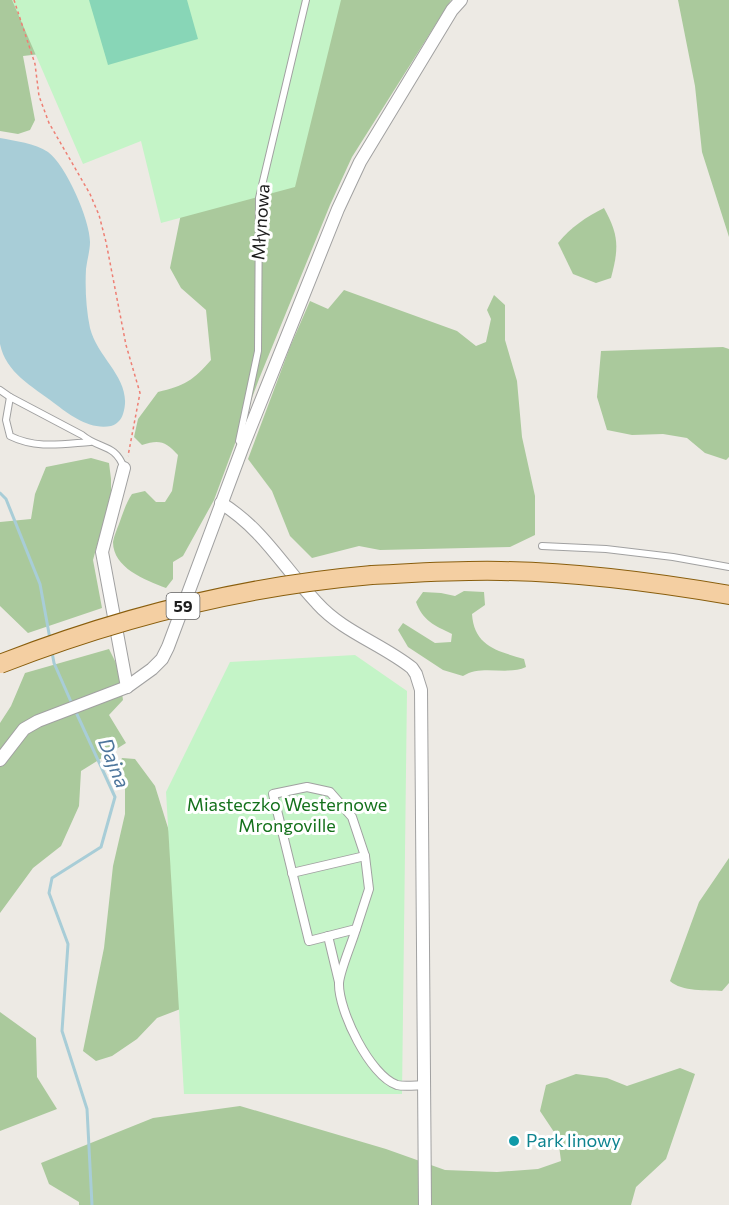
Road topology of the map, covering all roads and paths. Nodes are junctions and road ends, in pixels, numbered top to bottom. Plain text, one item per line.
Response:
1 (14, 0) edge
2 (306, 0) edge
3 (461, 0) edge
4 (0, 390) edge
5 (10, 397) junction
6 (90, 442) junction
7 (243, 446) junction
8 (124, 468) junction
9 (221, 503) junction
10 (542, 546) dead end
11 (729, 567) edge
12 (729, 595) edge
13 (0, 664) edge
14 (128, 687) junction
15 (0, 760) edge
16 (365, 856) junction
17 (292, 873) junction
18 (356, 929) junction
19 (328, 936) junction
20 (339, 982) junction
21 (425, 1085) junction
22 (425, 1205) edge

1 - 8 path
2 - 7 lane, Młynowa
3 - 7 street
4 - 5 lane
5 - 6 lane
5 - 6 lane
6 - 8 lane
7 - 9 street
8 - 14 street
9 - 14 street
9 - 21 street
10 - 11 lane
12 - 13 main road, 59, bridge
14 - 15 street
16 - 17 street
16 - 17 street
16 - 18 street
17 - 19 street
18 - 19 street
18 - 20 street
19 - 20 street
20 - 21 street
21 - 22 street

